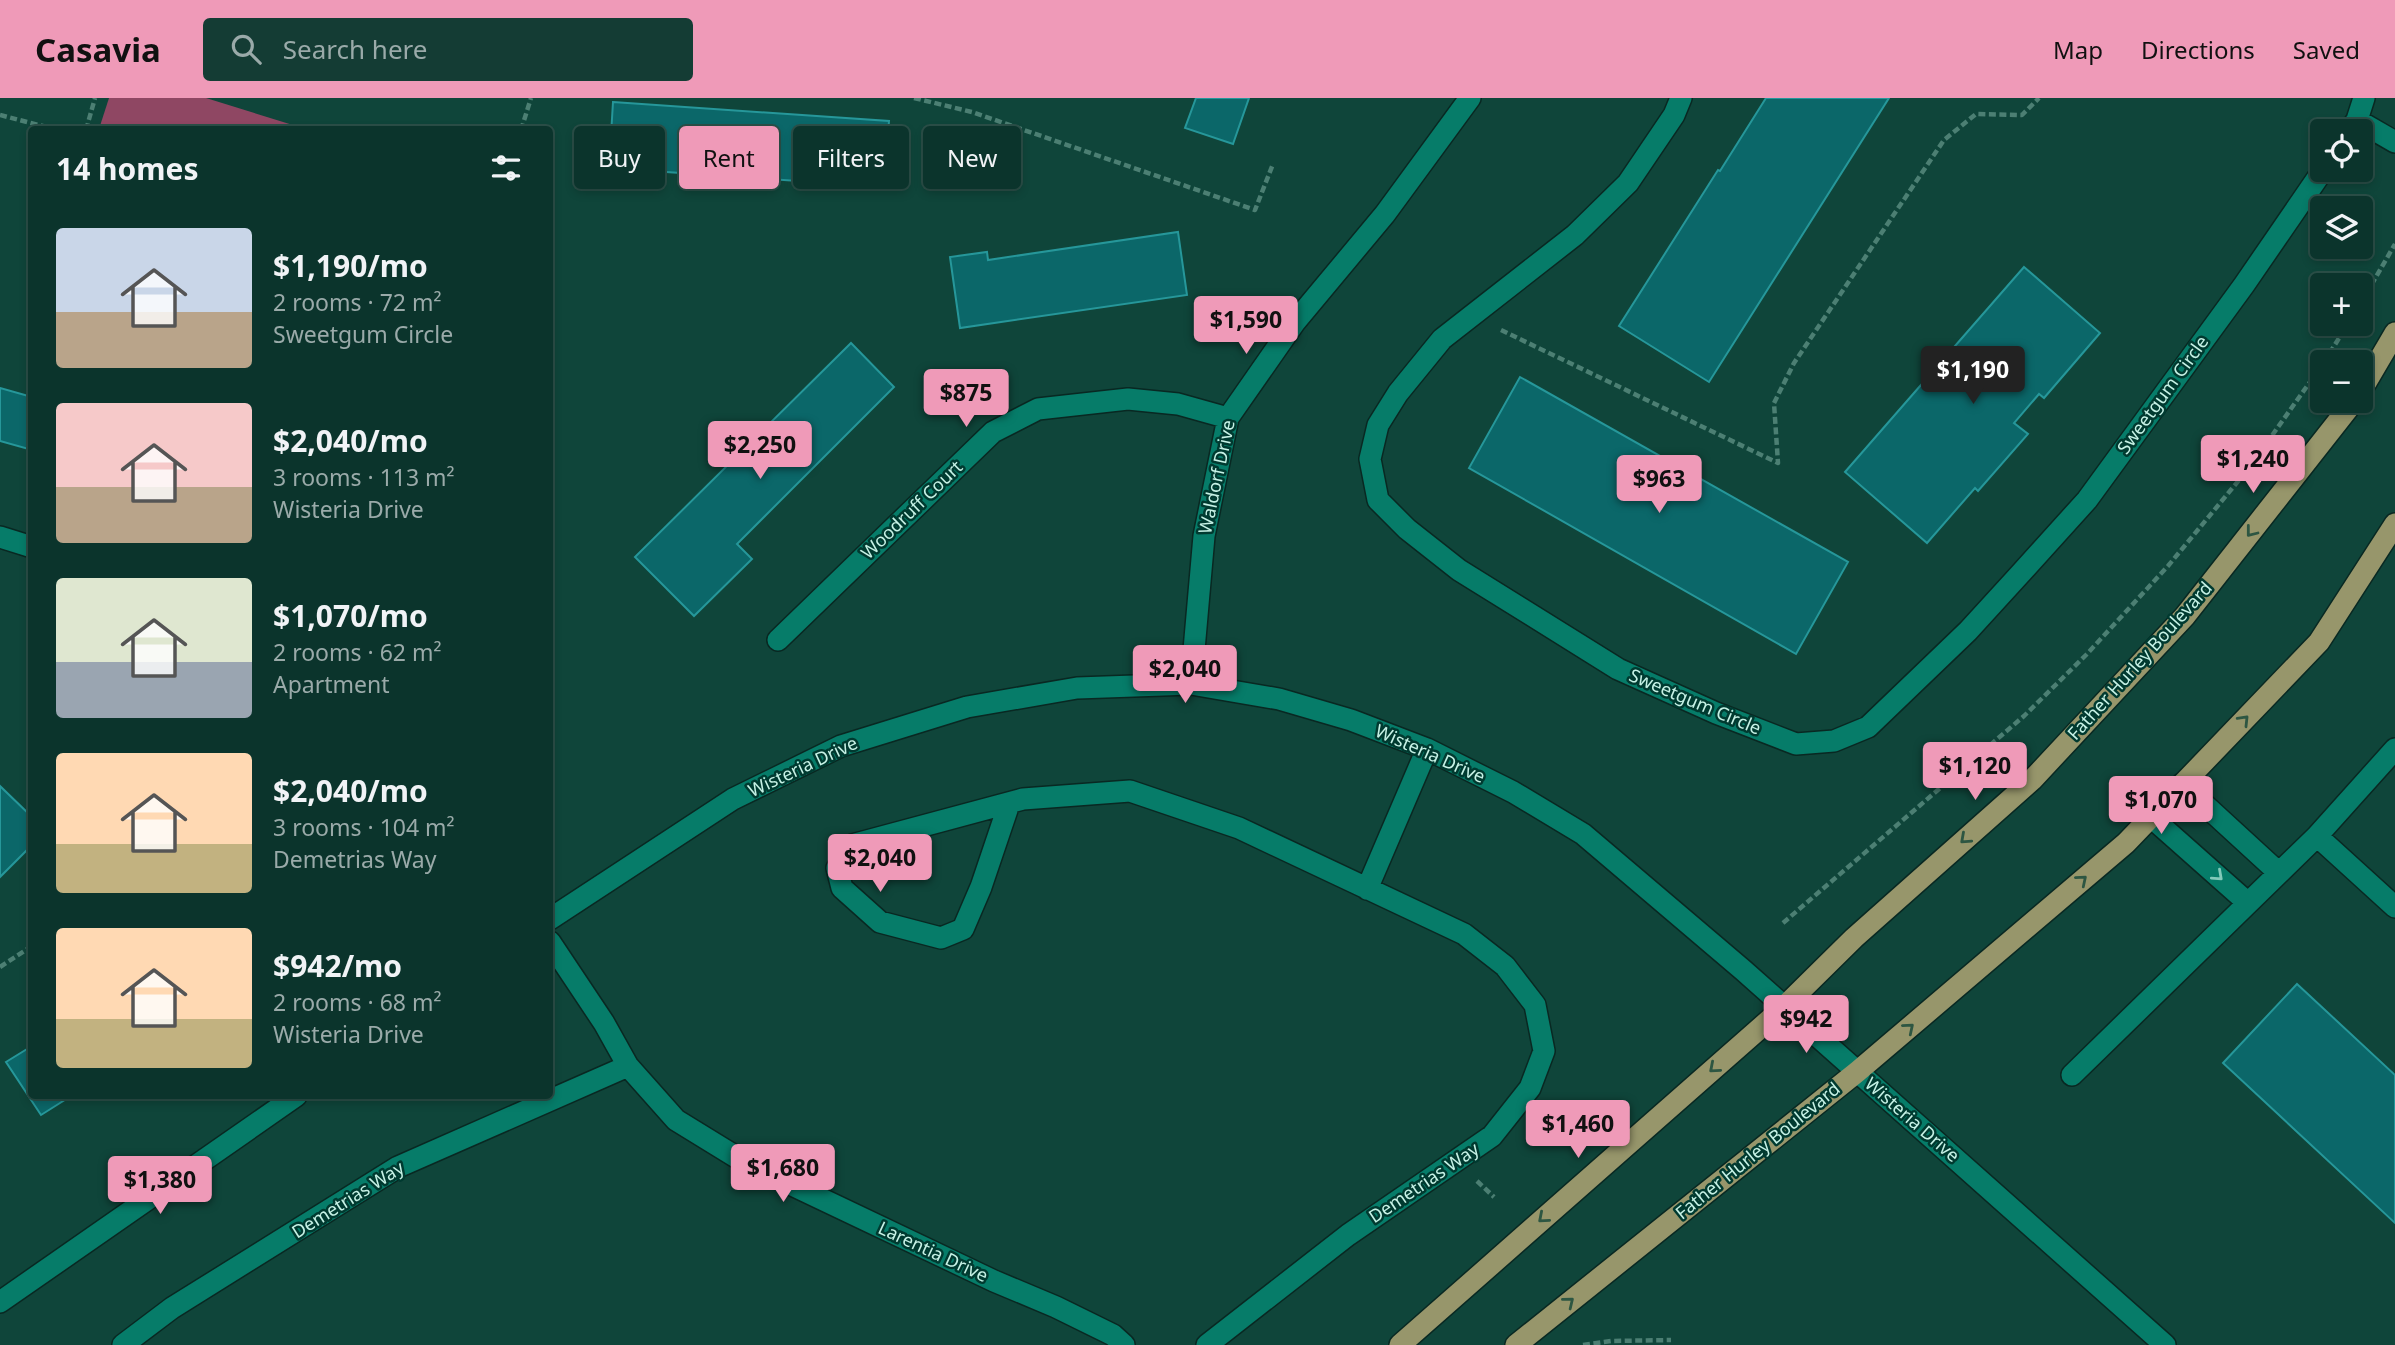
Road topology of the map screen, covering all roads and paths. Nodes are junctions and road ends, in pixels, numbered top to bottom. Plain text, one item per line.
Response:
1 (95, 98) edge
2 (531, 98) edge
3 (914, 98) edge
4 (1469, 98) edge
5 (1681, 98) edge
6 (2039, 98) edge
7 (2364, 98) edge
8 (0, 115) edge
9 (2355, 119) edge
10 (43, 126) edge
11 (87, 126) edge
12 (523, 126) edge
13 (2373, 133) edge
14 (2395, 142) edge
15 (1273, 164) dead end
16 (2315, 182) edge
17 (2395, 244) edge
18 (2373, 282) edge
19 (1471, 316) junction
20 (2395, 333) edge
21 (2373, 371) edge
22 (2310, 381) edge
23 (2345, 413) edge
24 (1228, 418) junction
25 (2395, 524) edge
26 (0, 537) edge
27 (28, 546) edge
28 (778, 640) dead end
29 (1191, 684) junction
30 (1427, 749) junction
31 (2395, 749) edge
32 (2182, 784) junction
33 (1009, 804) junction
34 (2151, 817) junction
35 (2317, 836) junction
36 (2279, 873) junction
37 (1367, 889) junction
38 (2248, 903) junction
39 (2395, 907) edge
40 (553, 917) edge
41 (1783, 923) dead end
42 (553, 947) edge
43 (28, 949) edge
44 (0, 967) edge
45 (1784, 1007) junction
46 (628, 1066) junction
47 (1857, 1072) junction
48 (2072, 1075) dead end
49 (292, 1099) edge
50 (553, 1099) edge
51 (553, 1099) edge
52 (0, 1302) edge
53 (1671, 1340) dead end
54 (123, 1345) edge
55 (1124, 1345) edge
56 (1207, 1345) edge
57 (1400, 1345) edge
58 (1516, 1345) edge
59 (1583, 1345) edge
60 (2165, 1345) edge

1 - 11 path
2 - 12 path
3 - 15 path
4 - 24 street, Waldorf Drive
5 - 19 street, Sweetgum Circle
6 - 19 path
7 - 9 street
8 - 10 path
13 - 14 street
16 - 19 street, Sweetgum Circle
17 - 18 path
20 - 21 main road
22 - 41 path
23 -> 45 main road, Father Hurley Boulevard
24 - 28 street, Woodruff Court
24 - 29 street, Waldorf Drive
32 -> 25 main road, Father Hurley Boulevard
26 - 27 street
29 - 30 street, Wisteria Drive
29 - 40 street, Wisteria Drive
30 - 37 street
30 - 45 street, Wisteria Drive
31 - 35 street
32 - 34 main road, Father Hurley Boulevard
32 - 36 street
33 - 33 street, Demetrias Way
33 - 37 street, Demetrias Way
34 -> 38 street
47 -> 34 main road, Father Hurley Boulevard
35 - 36 street
35 - 39 street
36 - 38 street
37 - 56 street, Demetrias Way
38 - 48 street
42 - 46 street, Larentia Drive
43 - 44 path
45 - 47 street, Wisteria Drive
45 -> 57 main road, Father Hurley Boulevard
46 - 50 street, Demetrias Way
46 - 55 street, Larentia Drive
58 -> 47 main road, Father Hurley Boulevard
47 - 60 street, Wisteria Drive
49 - 52 street
51 - 54 street, Demetrias Way
53 - 59 path

